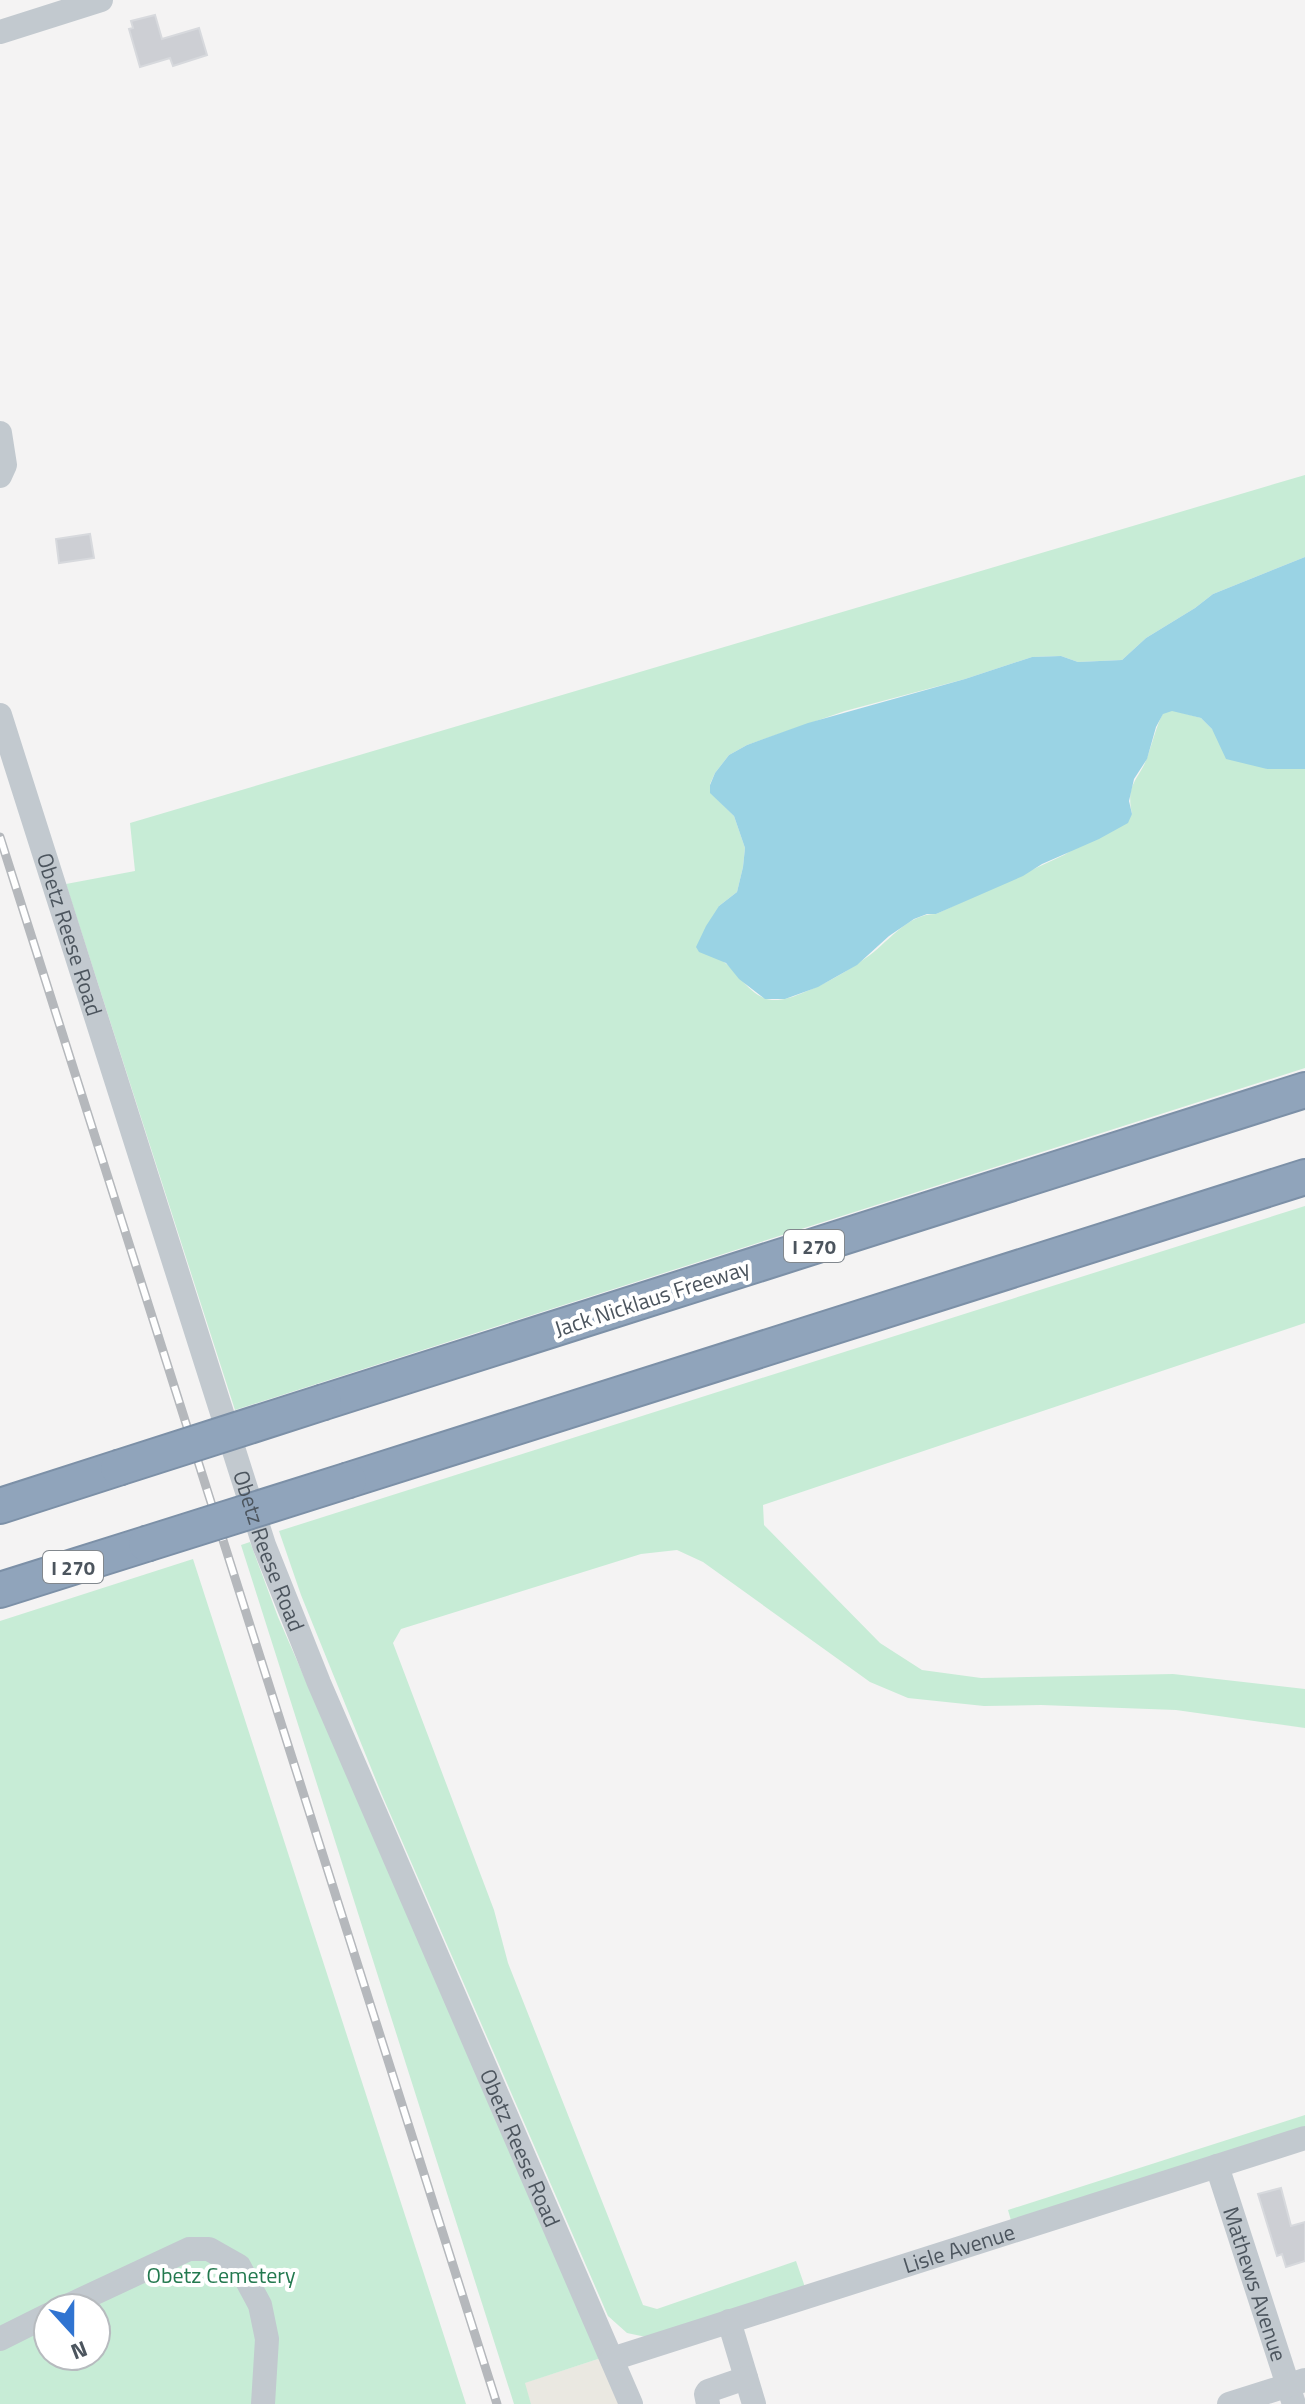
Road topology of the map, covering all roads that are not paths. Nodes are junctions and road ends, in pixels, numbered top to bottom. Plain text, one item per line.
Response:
1 (101, 0) edge
2 (0, 32) edge
3 (0, 433) edge
4 (0, 476) edge
5 (0, 715) edge
6 (1305, 1090) edge
7 (1305, 1177) edge
8 (0, 1506) edge
9 (0, 1590) edge
10 (1305, 2138) edge
11 (1217, 2166) junction
12 (97, 2292) edge
13 (729, 2321) junction
14 (32, 2323) edge
15 (0, 2339) edge
16 (612, 2359) junction
17 (746, 2378) junction
18 (1296, 2390) edge
19 (263, 2404) edge
20 (631, 2404) edge
21 (708, 2404) edge
22 (754, 2404) edge
23 (1229, 2404) edge

1 - 2 street
3 - 4 street
5 - 16 street, Obetz Reese Road
6 - 8 highway, Jack Nicklaus Freeway / I 270, bridge
7 - 9 highway, I 270, bridge
10 - 11 street, Lisle Avenue
11 - 13 street, Lisle Avenue
11 - 18 street, Mathews Avenue
12 - 19 street
13 - 16 street, Lisle Avenue
13 - 17 street
14 - 15 street
16 - 20 street, Obetz Reese Road
17 - 21 street
17 - 22 street
18 - 23 street

